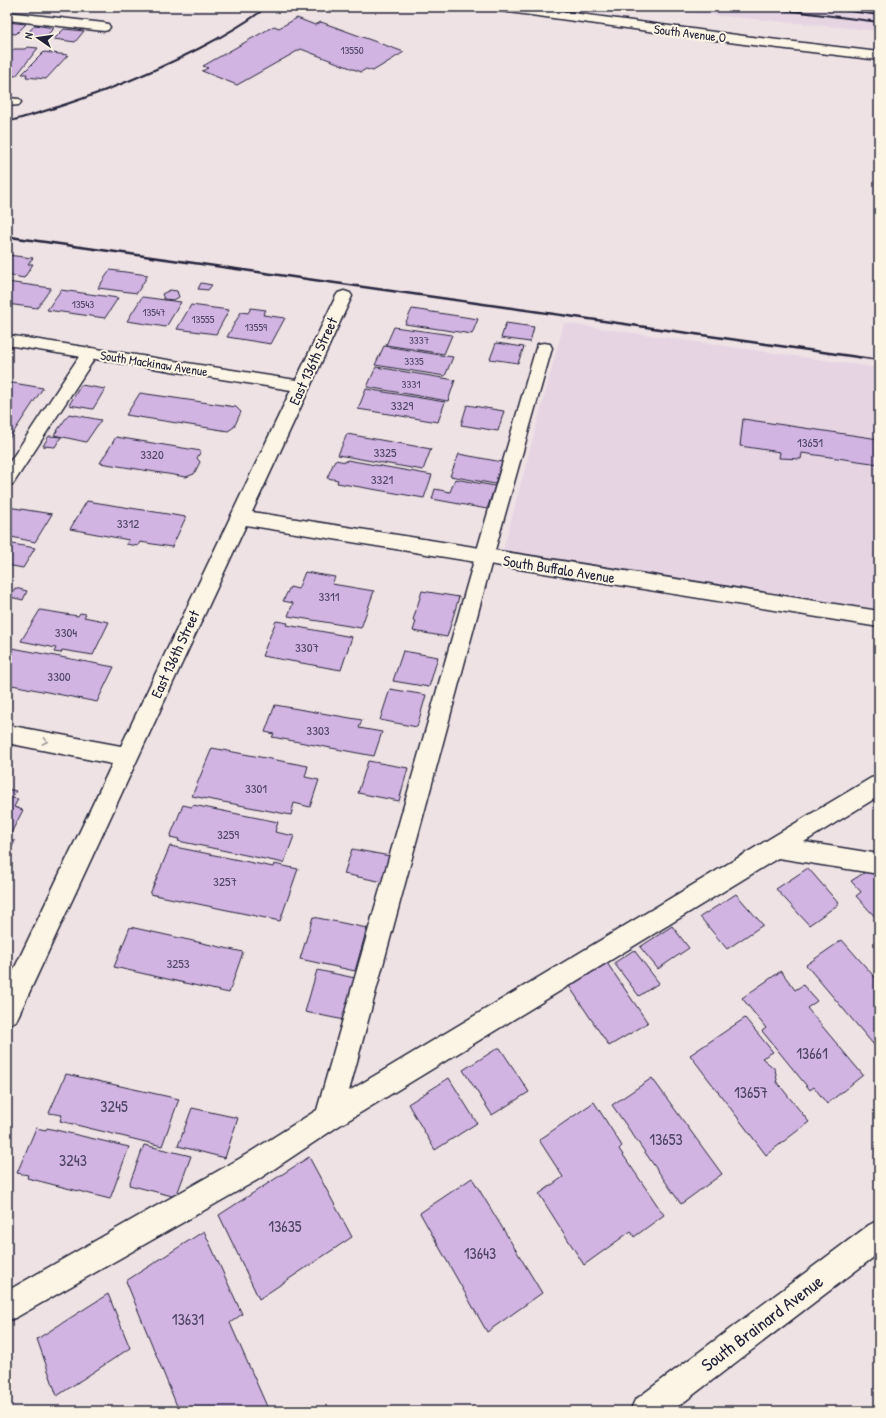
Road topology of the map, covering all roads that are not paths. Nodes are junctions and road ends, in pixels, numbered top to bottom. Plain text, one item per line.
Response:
1 (501, 7) edge
2 (7, 16) edge
3 (104, 27) dead end
4 (879, 56) edge
5 (344, 296) dead end
6 (7, 340) edge
7 (544, 348) dead end
8 (90, 353) junction
9 (301, 386) junction
10 (7, 480) edge
11 (239, 517) junction
12 (484, 557) junction
13 (879, 619) edge
14 (7, 734) edge
15 (127, 757) junction
16 (879, 785) edge
17 (774, 847) junction
18 (879, 864) edge
19 (7, 1012) edge
20 (328, 1118) junction
21 (879, 1235) edge
22 (7, 1307) edge
23 (646, 1411) edge

1 - 4 street, South Avenue O
2 - 3 lane
5 - 9 street, East 136th Street
6 - 8 street, South Mackinaw Avenue
7 - 12 lane
8 - 9 street, South Mackinaw Avenue
8 - 10 lane
9 - 11 street, East 136th Street
11 - 12 street, South Buffalo Avenue
11 - 15 street, East 136th Street
12 - 13 street, South Buffalo Avenue
12 - 20 lane
14 -> 15 street
15 - 19 street, East 136th Street
16 - 17 lane
17 - 18 lane
17 - 20 lane
20 - 22 lane
21 - 23 street, South Brainard Avenue

